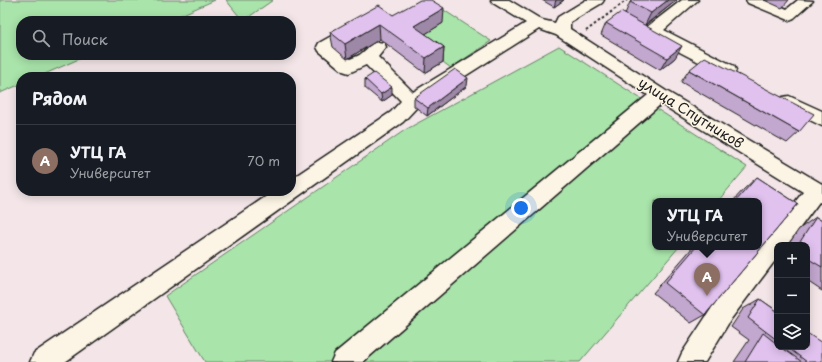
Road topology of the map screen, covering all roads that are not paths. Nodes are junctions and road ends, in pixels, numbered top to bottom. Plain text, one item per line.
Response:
1 (498, 0) edge
2 (691, 0) edge
3 (754, 0) edge
4 (593, 1) edge
5 (810, 2) edge
6 (367, 23) edge
7 (537, 23) junction
8 (562, 31) junction
9 (745, 79) edge
10 (773, 94) edge
11 (660, 95) junction
12 (412, 101) junction
13 (822, 120) edge
14 (296, 187) edge
15 (818, 191) edge
16 (283, 196) edge
17 (43, 362) edge
18 (344, 362) edge
19 (691, 362) edge

1 - 7 street, улица Спутников
2 - 9 street
3 - 5 street
4 - 8 street
6 - 12 street
7 - 8 street, улица Спутников
7 - 12 street
8 - 11 street, улица Спутников
10 - 13 street
11 - 15 street, улица Спутников
11 - 18 street
12 - 14 street
15 - 19 street
16 - 17 street

